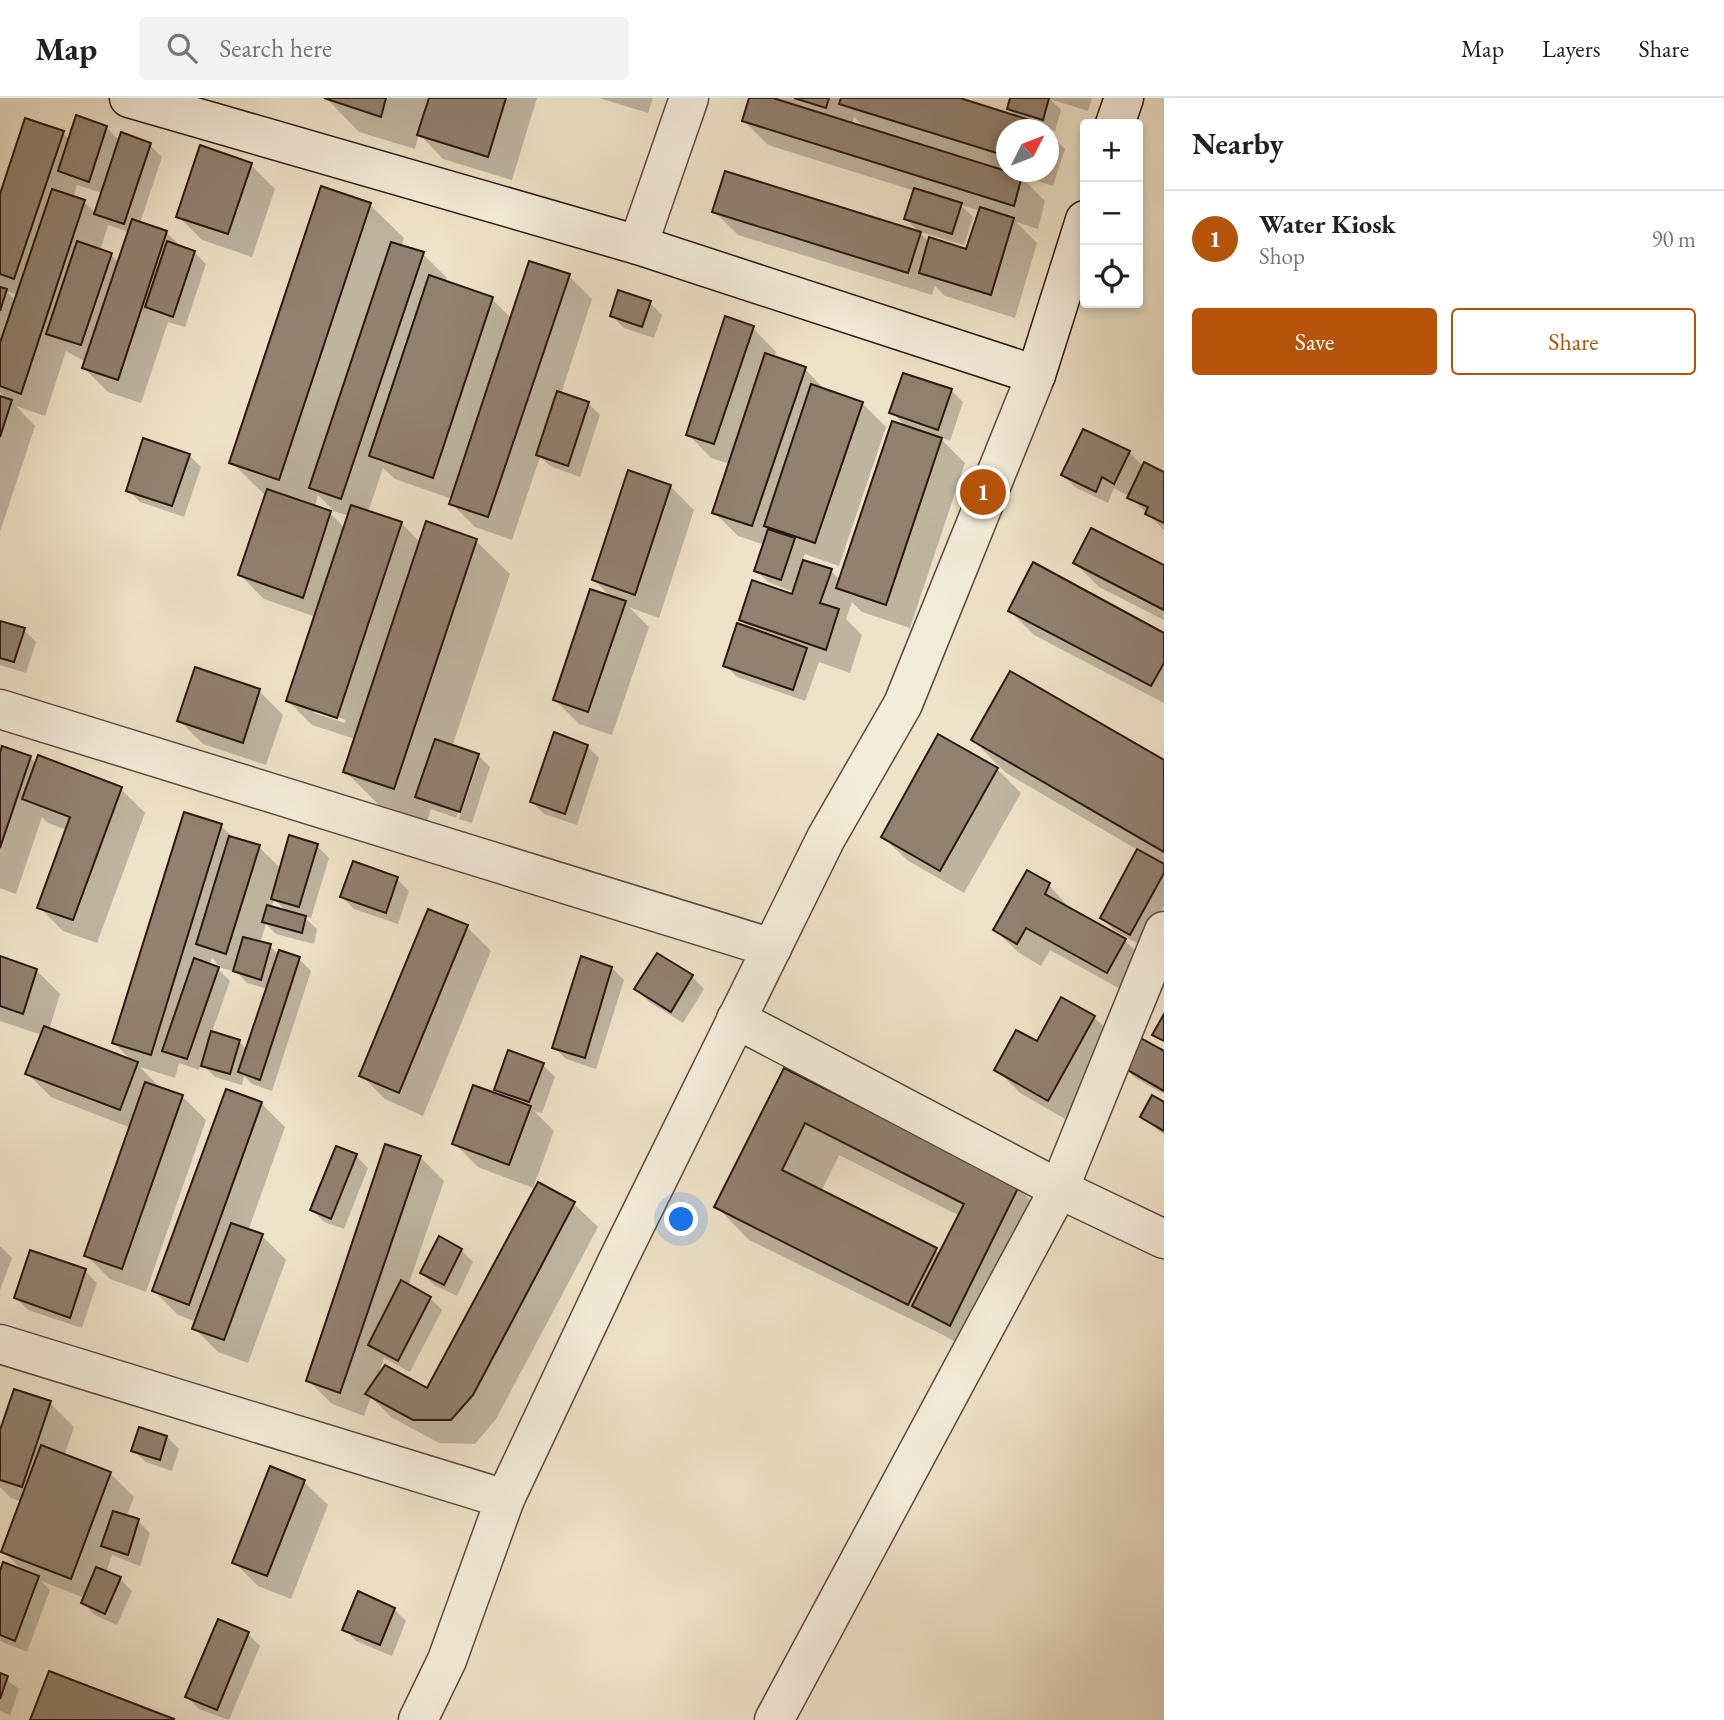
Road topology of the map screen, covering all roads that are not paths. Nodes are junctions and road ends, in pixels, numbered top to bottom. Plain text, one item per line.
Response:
1 (129, 98) edge
2 (690, 98) edge
3 (1124, 98) edge
4 (1117, 119) edge
5 (1080, 236) edge
6 (638, 245) junction
7 (1036, 375) junction
8 (0, 709) edge
9 (1164, 931) edge
10 (772, 948) junction
11 (736, 1019) junction
12 (1059, 1189) junction
13 (1164, 1240) edge
14 (0, 1344) edge
15 (505, 1499) junction
16 (418, 1720) edge
17 (774, 1720) edge

1 - 6 street
2 - 6 street
3 - 4 street
5 - 7 street
6 - 7 street
7 - 10 street
8 - 10 street
9 - 12 street
10 - 11 street
11 - 12 street
11 - 15 street
12 - 13 street
12 - 17 street
14 - 15 street
15 - 16 street

